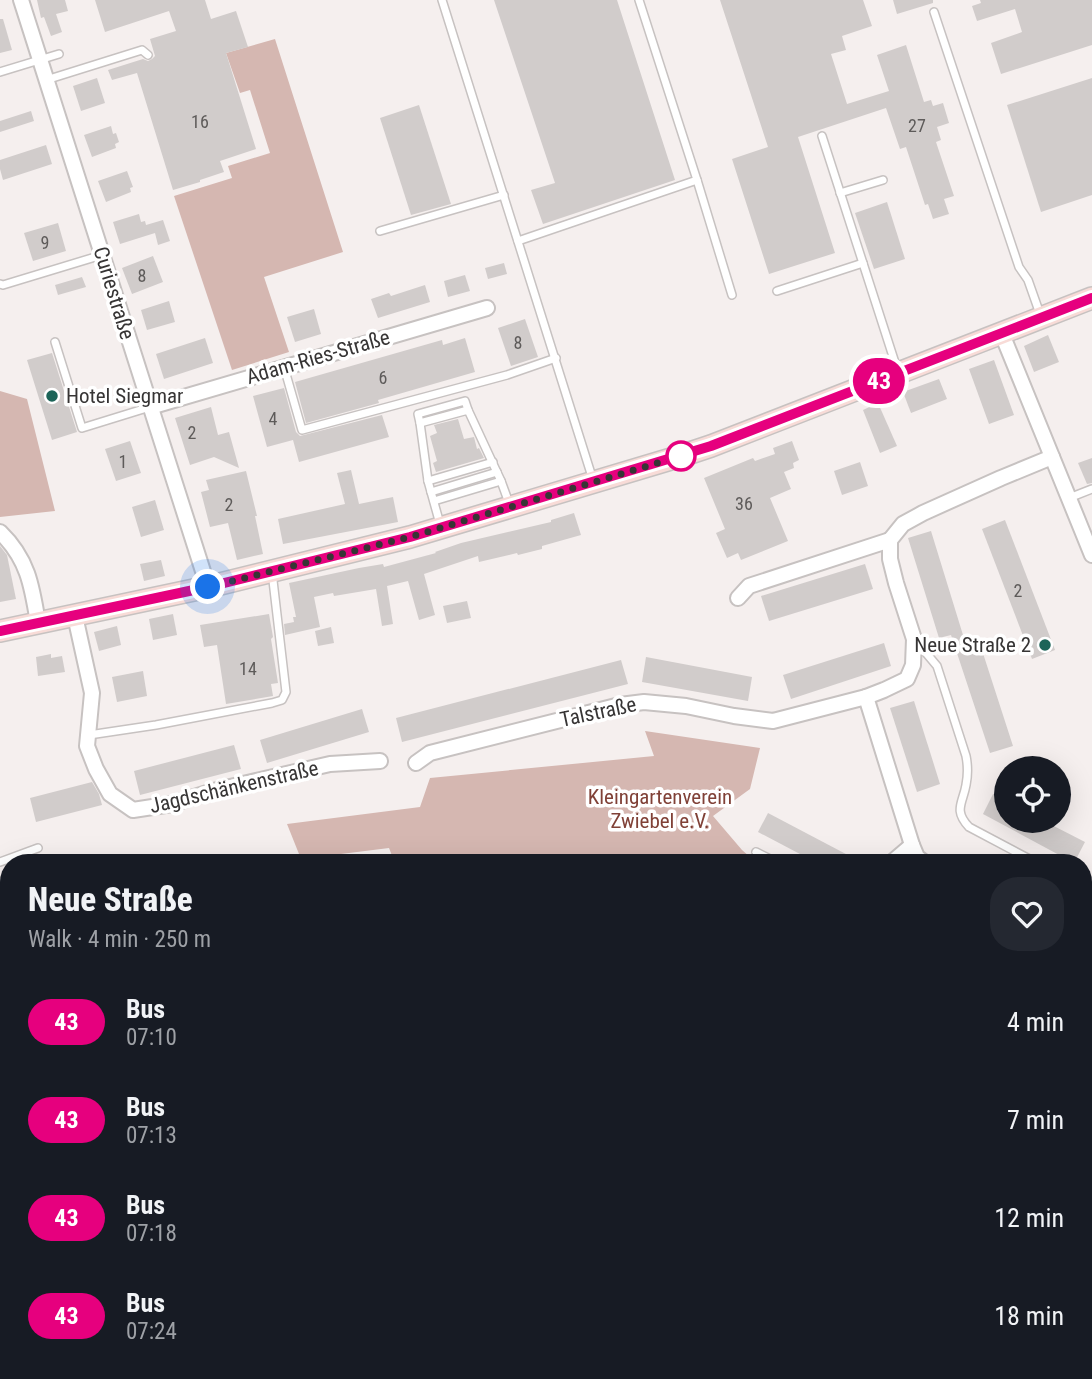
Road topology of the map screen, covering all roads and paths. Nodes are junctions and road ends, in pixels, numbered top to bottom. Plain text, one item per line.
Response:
1 (21, 0) edge
2 (442, 0) edge
3 (639, 0) edge
4 (934, 12) dead end
5 (60, 54) dead end
6 (148, 55) dead end
7 (40, 60) junction
8 (0, 72) edge
9 (46, 80) junction
10 (822, 136) dead end
11 (697, 180) junction
12 (883, 180) dead end
13 (840, 193) junction
14 (503, 195) junction
15 (380, 231) dead end
16 (518, 241) junction
17 (102, 255) junction
18 (863, 263) junction
19 (0, 284) edge
20 (777, 292) dead end
21 (732, 295) dead end
22 (1092, 298) edge
23 (487, 309) dead end
24 (1042, 318) junction
25 (1002, 334) junction
26 (55, 342) dead end
27 (556, 358) junction
28 (284, 367) junction
29 (898, 374) junction
30 (150, 407) junction
31 (1052, 457) junction
32 (492, 462) junction
33 (497, 472) junction
34 (428, 481) junction
35 (501, 481) junction
36 (594, 482) junction
37 (1092, 489) edge
38 (432, 492) junction
39 (1069, 498) junction
40 (434, 501) junction
41 (510, 507) junction
42 (441, 528) junction
43 (0, 532) edge
44 (890, 540) junction
45 (1092, 555) edge
46 (272, 571) junction
47 (208, 587) junction
48 (738, 598) dead end
49 (75, 616) junction
50 (38, 623) junction
51 (0, 631) edge
52 (914, 639) junction
53 (866, 697) junction
54 (89, 735) junction
55 (380, 761) dead end
56 (416, 763) dead end
57 (912, 845) junction
58 (38, 848) dead end
59 (756, 852) dead end
60 (22, 854) edge
61 (760, 854) edge
62 (902, 854) edge
63 (916, 854) edge
64 (1020, 854) edge

1 - 7 street, Curiestraße
2 - 14 lane
3 - 11 lane
4 - 24 lane
5 - 7 lane
6 - 9 lane
7 - 8 lane
7 - 9 street, Curiestraße
9 - 17 street, Curiestraße
10 - 13 lane
11 - 16 lane
11 - 21 lane
12 - 13 lane
13 - 18 lane
14 - 15 lane
14 - 16 lane
16 - 27 lane
17 - 19 lane
17 - 30 street, Curiestraße
18 - 20 lane
18 - 29 lane
22 - 24 main road
23 - 28 street, Adam-Ries-Straße
24 - 25 main road
25 - 29 main road
25 - 31 street
26 - 30 lane
27 - 28 lane
27 - 36 lane
28 - 30 street, Adam-Ries-Straße
29 - 36 main road
30 - 47 street, Curiestraße
31 - 39 street
31 - 44 street
32 - 33 lane
32 - 34 lane
32 - 34 lane
33 - 35 lane
33 - 38 lane
34 - 38 lane
35 - 40 lane
35 - 41 lane
36 - 41 main road
37 - 39 lane
38 - 40 lane
39 - 45 street
40 - 42 lane
41 - 42 main road
42 - 46 main road
43 - 50 street
44 - 48 street
44 - 52 street, Talstraße
46 - 47 main road
46 - 54 lane
47 - 49 main road
49 - 50 main road
49 - 54 street, Jagdschänkenstraße
50 - 51 main road
52 - 53 street, Talstraße
52 - 64 lane, Talstraße
53 - 56 street, Talstraße
53 - 57 street
54 - 55 street, Jagdschänkenstraße
57 - 62 street
57 - 63 street
58 - 60 lane
59 - 61 lane

